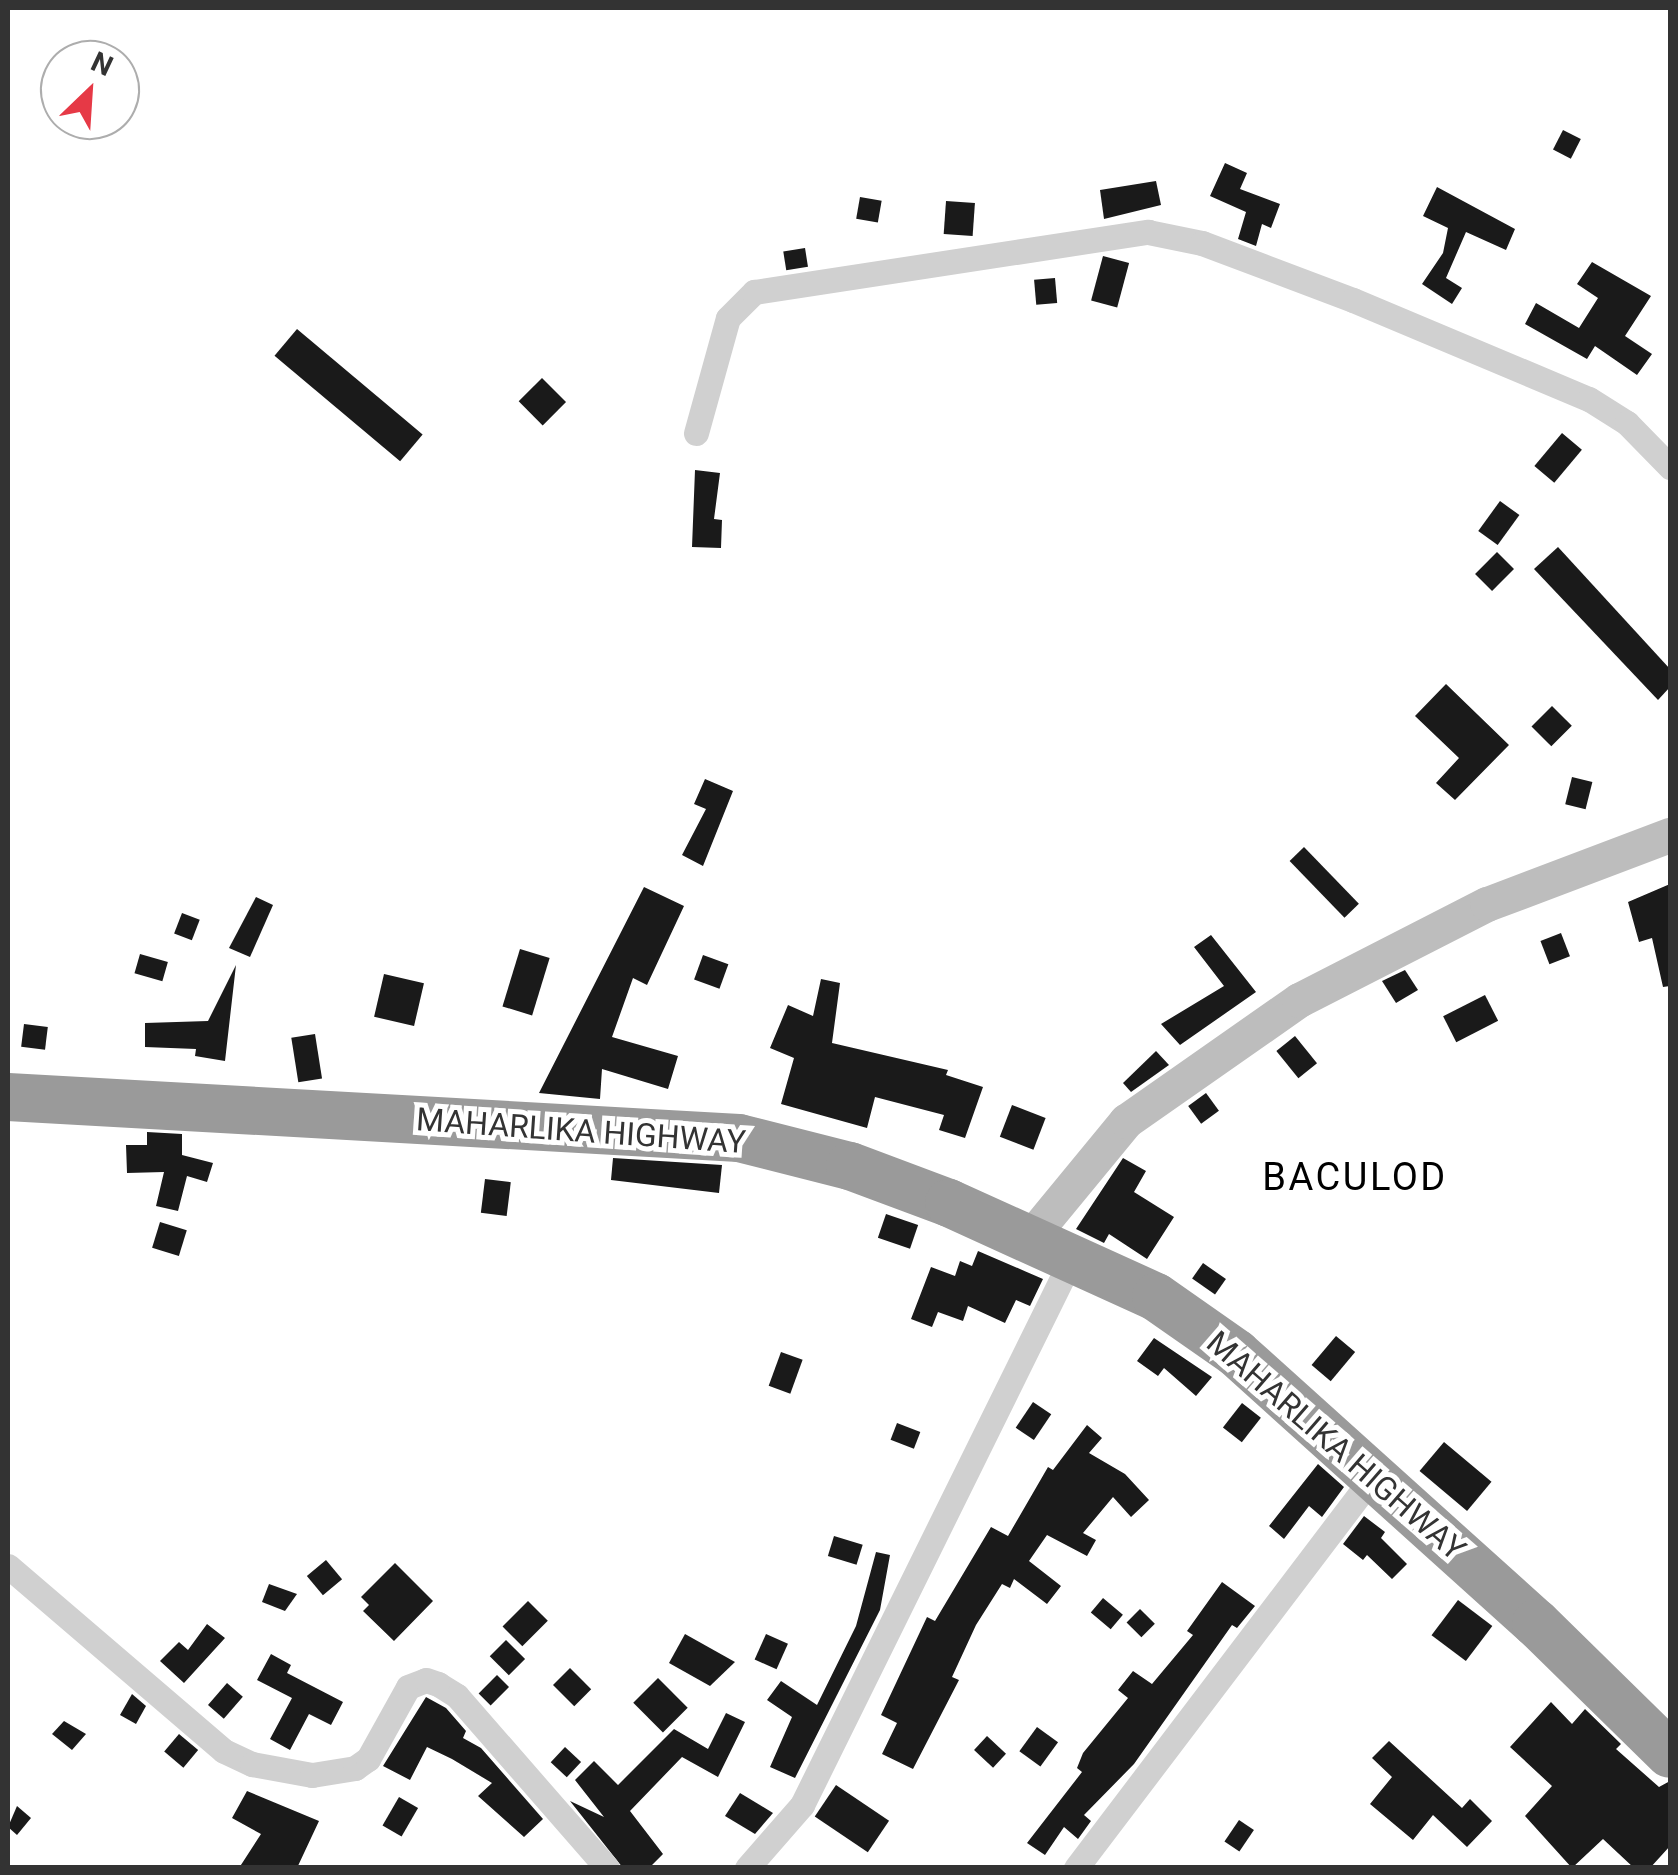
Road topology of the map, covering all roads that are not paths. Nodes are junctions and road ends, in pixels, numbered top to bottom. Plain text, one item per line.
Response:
1 (696, 433) dead end
2 (1670, 466) edge
3 (1670, 835) edge
4 (8, 1096) edge
5 (1050, 1248) junction
6 (1374, 1475) junction
7 (8, 1566) edge
8 (1670, 1754) edge
9 (607, 1868) edge
10 (747, 1868) edge
11 (1076, 1868) edge

1 - 2 street
3 - 5 street
4 - 5 highway, MAHARLIKA HIGHWAY
5 - 6 highway, MAHARLIKA HIGHWAY
5 - 10 street
6 - 8 highway, MAHARLIKA HIGHWAY
6 - 11 street
7 - 9 street

